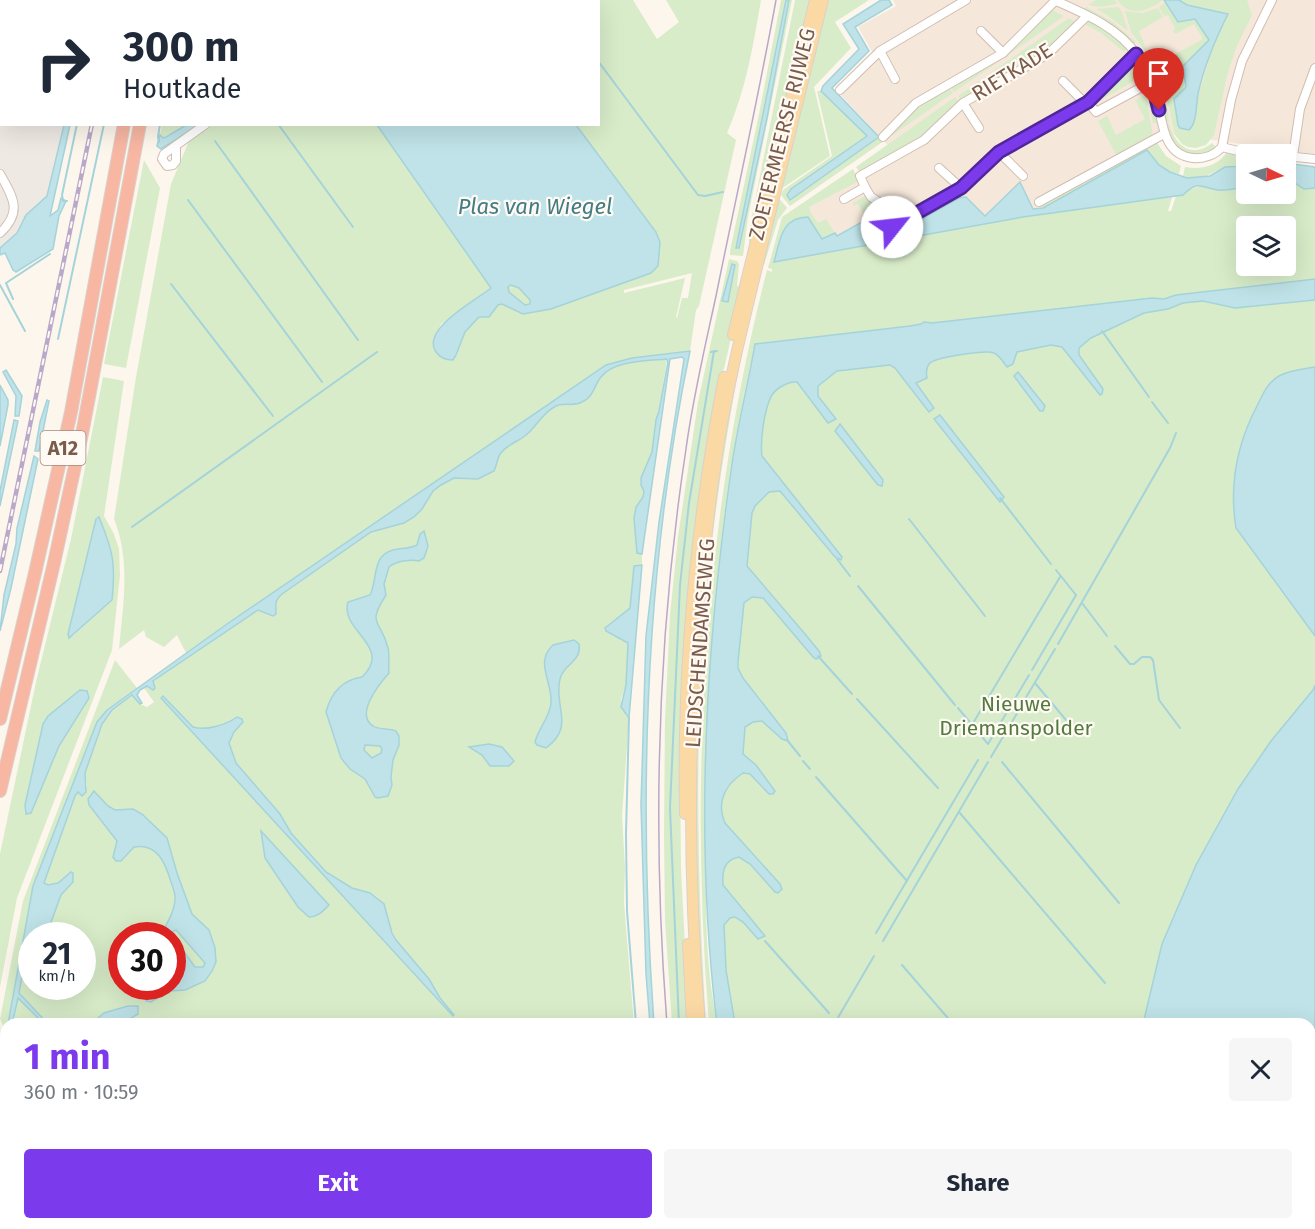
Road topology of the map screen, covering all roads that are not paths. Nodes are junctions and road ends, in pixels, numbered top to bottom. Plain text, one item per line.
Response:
1 (815, 0) edge
2 (823, 0) edge
3 (1272, 0) edge
4 (1060, 1) edge
5 (959, 2) edge
6 (1087, 16) junction
7 (981, 31) dead end
8 (880, 51) junction
9 (1003, 53) junction
10 (1136, 54) junction
11 (1315, 68) edge
12 (895, 79) dead end
13 (1064, 81) dead end
14 (1142, 87) dead end
15 (840, 90) dead end
16 (1088, 102) junction
17 (963, 103) junction
18 (124, 126) edge
19 (140, 126) edge
20 (203, 126) edge
21 (979, 128) dead end
22 (1164, 134) junction
23 (883, 137) dead end
24 (1292, 144) edge
25 (176, 146) dead end
26 (1222, 147) junction
27 (1236, 150) edge
28 (999, 152) junction
29 (1296, 157) edge
30 (1315, 159) edge
31 (939, 168) dead end
32 (0, 174) edge
33 (1023, 176) dead end
34 (865, 187) junction
35 (961, 188) junction
36 (844, 199) dead end
37 (879, 202) dead end
38 (1039, 202) dead end
39 (887, 217) dead end
40 (0, 233) edge
41 (753, 267) junction
42 (0, 719) edge
43 (0, 791) edge
44 (692, 1018) edge
45 (700, 1018) edge

1 - 41 main road, ZOETERMEERSE RIJWEG
2 - 41 main road, ZOETERMEERSE RIJWEG
3 - 26 street
4 - 6 street
4 - 9 street
5 - 8 street
6 - 10 street
6 - 17 street, RIETKADE
7 - 9 street
8 - 12 street
8 - 15 street
9 - 23 street
10 - 16 street
10 - 22 street
11 - 24 street
13 - 16 street
14 - 16 street
16 - 28 street
17 - 21 street, RIETKADE
17 - 34 street, RIETKADE
18 - 42 highway, A12
19 - 43 highway, A12
20 - 25 street
22 - 26 street
22 - 38 street
26 - 27 street
28 - 33 street
28 - 35 street
29 - 30 street
31 - 35 street
32 - 40 street
34 - 36 street
34 - 37 street
35 - 39 street
41 - 44 main road, LEIDSCHENDAMSEWEG
41 - 45 main road, LEIDSCHENDAMSEWEG

